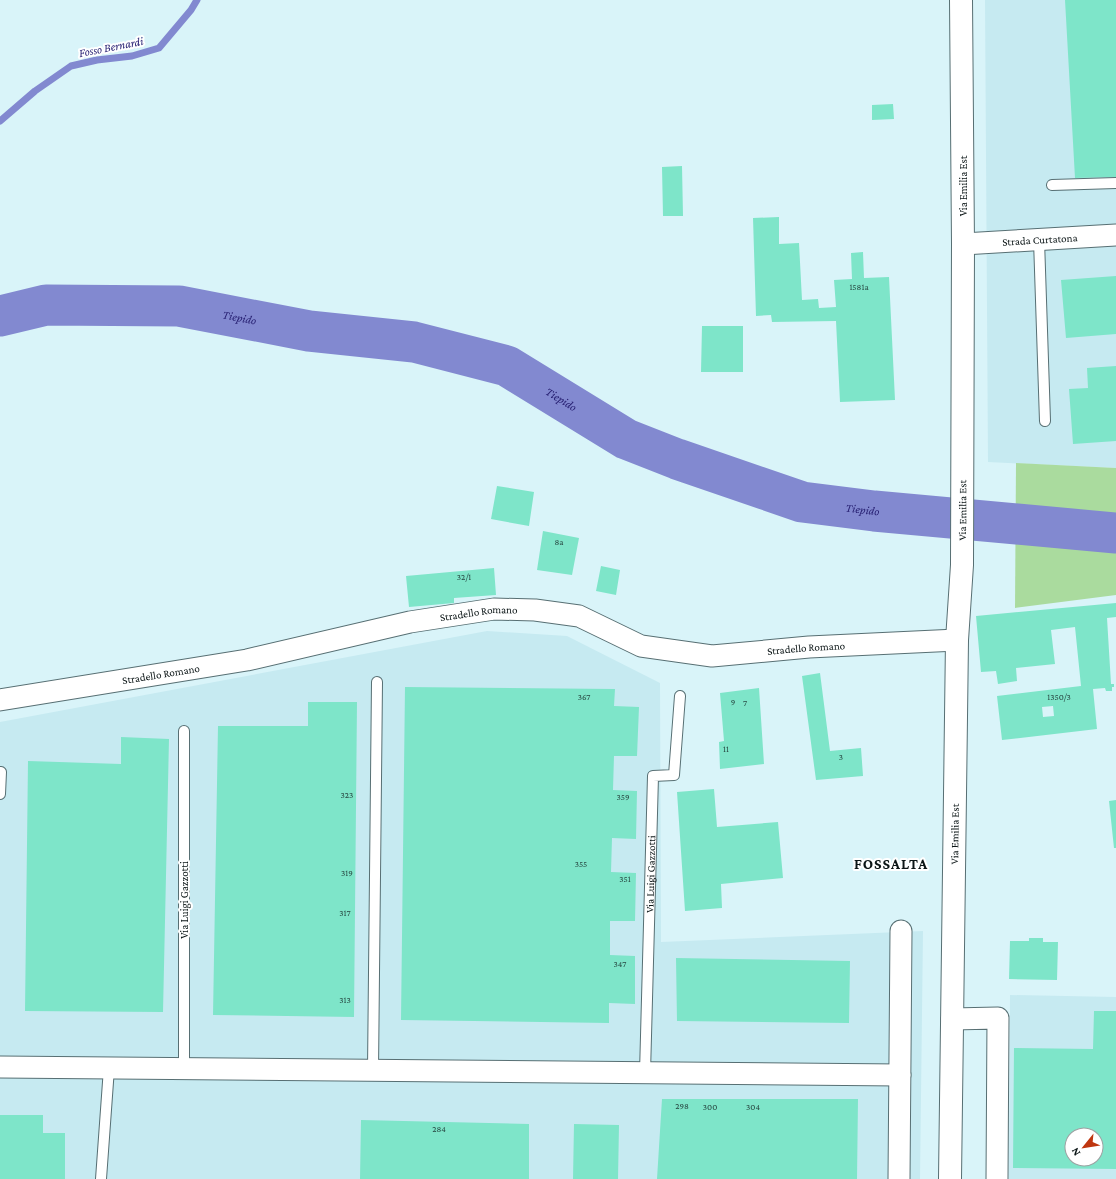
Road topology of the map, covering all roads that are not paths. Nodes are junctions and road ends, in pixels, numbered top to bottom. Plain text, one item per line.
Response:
1 (961, 0) edge
2 (1116, 183) edge
3 (1052, 185) dead end
4 (1116, 235) edge
5 (1039, 240) junction
6 (963, 244) junction
7 (1045, 421) dead end
8 (957, 640) junction
9 (377, 682) dead end
10 (680, 696) dead end
11 (0, 700) edge
12 (184, 732) dead end
13 (0, 772) edge
14 (0, 794) edge
15 (901, 931) dead end
16 (952, 1019) junction
17 (0, 1067) edge
18 (109, 1068) junction
19 (184, 1069) junction
20 (373, 1070) junction
21 (645, 1073) junction
22 (900, 1075) junction
23 (101, 1179) edge
24 (899, 1179) edge
25 (950, 1179) edge
26 (997, 1179) edge

1 - 6 main road, Via Emilia Est
2 - 3 lane
4 - 5 street, Strada Curtatona
5 - 6 street, Strada Curtatona
5 - 7 lane
6 - 8 main road, Via Emilia Est
8 - 11 street, Stradello Romano
8 - 16 main road, Via Emilia Est
9 - 20 lane
10 - 21 lane, Via Luigi Gazzotti
12 - 19 lane, Via Luigi Gazzotti
13 - 14 lane
15 - 22 street
16 - 25 main road, Via Emilia Est
16 - 26 street
17 - 18 street
18 - 19 street
18 - 23 lane
19 - 20 street
20 - 21 street
21 - 22 street
22 - 24 street

